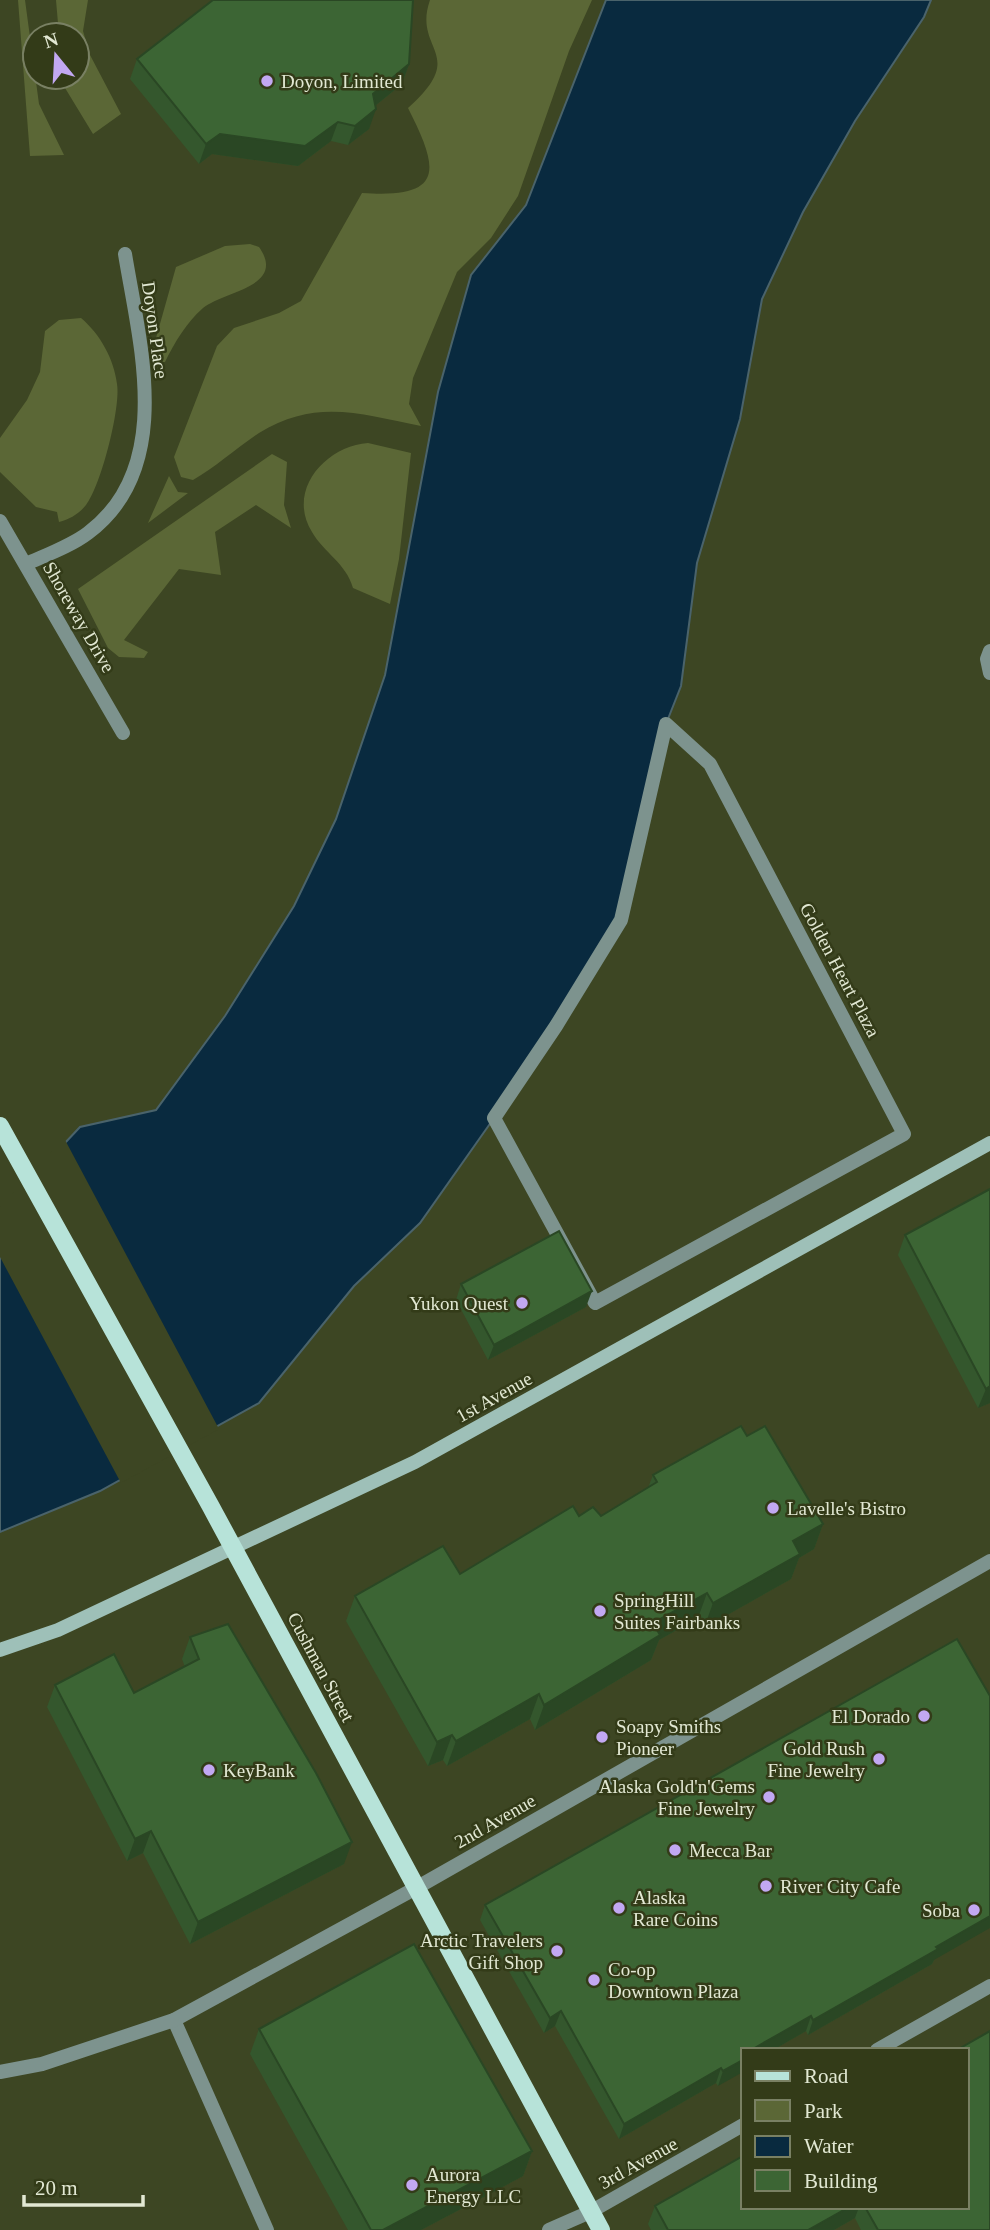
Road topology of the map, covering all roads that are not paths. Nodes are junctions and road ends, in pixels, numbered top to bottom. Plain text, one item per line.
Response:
1 (125, 254) dead end
2 (0, 521) edge
3 (26, 564) junction
4 (990, 651) edge
5 (990, 673) edge
6 (123, 733) dead end
7 (494, 1118) joint
8 (0, 1126) edge
9 (990, 1143) edge
10 (233, 1550) junction
11 (990, 1561) edge
12 (0, 1650) edge
13 (416, 1888) junction
14 (990, 1986) edge
15 (174, 2020) junction
16 (881, 2048) edge
17 (0, 2072) edge
18 (741, 2126) edge
19 (590, 2212) junction
20 (267, 2230) edge
21 (549, 2230) edge
22 (601, 2230) edge

1 - 3 street, Doyon Place
2 - 3 street, Shoreway Drive
3 - 6 street, Shoreway Drive
4 - 5 street
7 - 7 street, Golden Heart Plaza
8 - 10 main road, Cushman Street
9 - 10 main road, 1st Avenue
10 - 12 main road, 1st Avenue
10 - 13 main road, Cushman Street
11 - 13 street, 2nd Avenue
13 - 15 street, 2nd Avenue
13 - 19 main road, Cushman Street
14 - 16 street
15 - 17 street, 2nd Avenue
15 - 20 street
18 - 19 street, 3rd Avenue
19 - 21 street, 3rd Avenue
19 - 22 main road, Cushman Street

